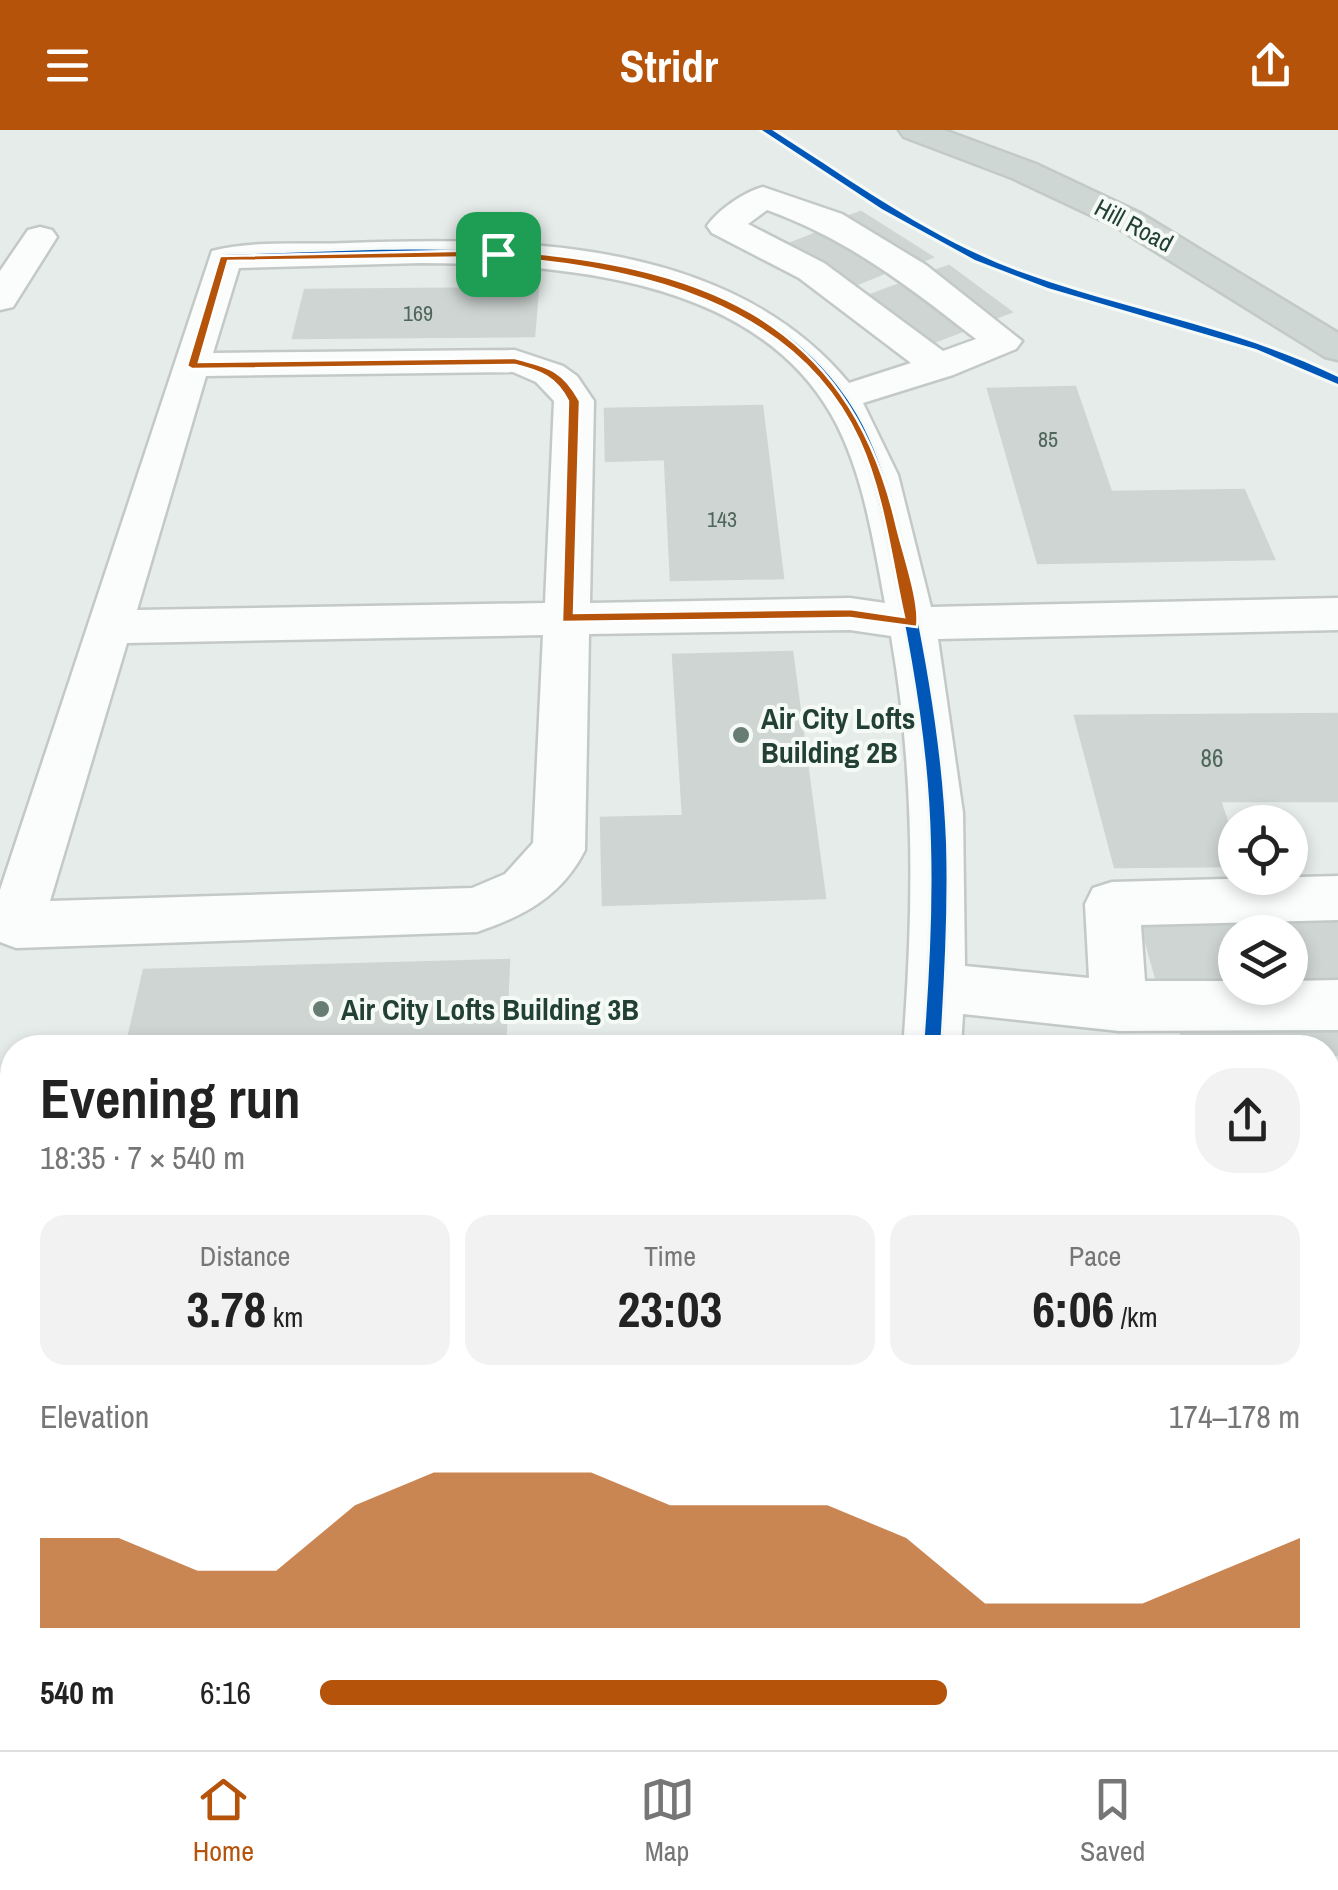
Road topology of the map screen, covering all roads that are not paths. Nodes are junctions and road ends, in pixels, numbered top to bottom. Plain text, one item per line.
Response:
1 (915, 130) edge
2 (1000, 130) edge
3 (1154, 198) dead end
4 (40, 237) dead end
5 (0, 299) edge
6 (1338, 349) edge
7 (192, 366) junction
8 (939, 367) junction
9 (840, 397) junction
10 (1338, 614) edge
11 (567, 618) junction
12 (912, 623) junction
13 (110, 627) junction
14 (1338, 898) edge
15 (936, 987) junction
16 (1338, 1005) edge
17 (1119, 1006) junction
18 (933, 1035) edge

1 - 6 main road, Hill Road
2 - 3 main road, Hill Road
4 - 5 street
7 - 9 street
7 - 11 street
7 - 13 street
8 - 8 street
8 - 9 street
9 - 12 street
10 - 12 street
11 - 12 street
11 - 13 street
11 - 13 street
12 - 15 street
14 - 17 street
15 - 17 street
15 - 18 street
16 - 17 street

